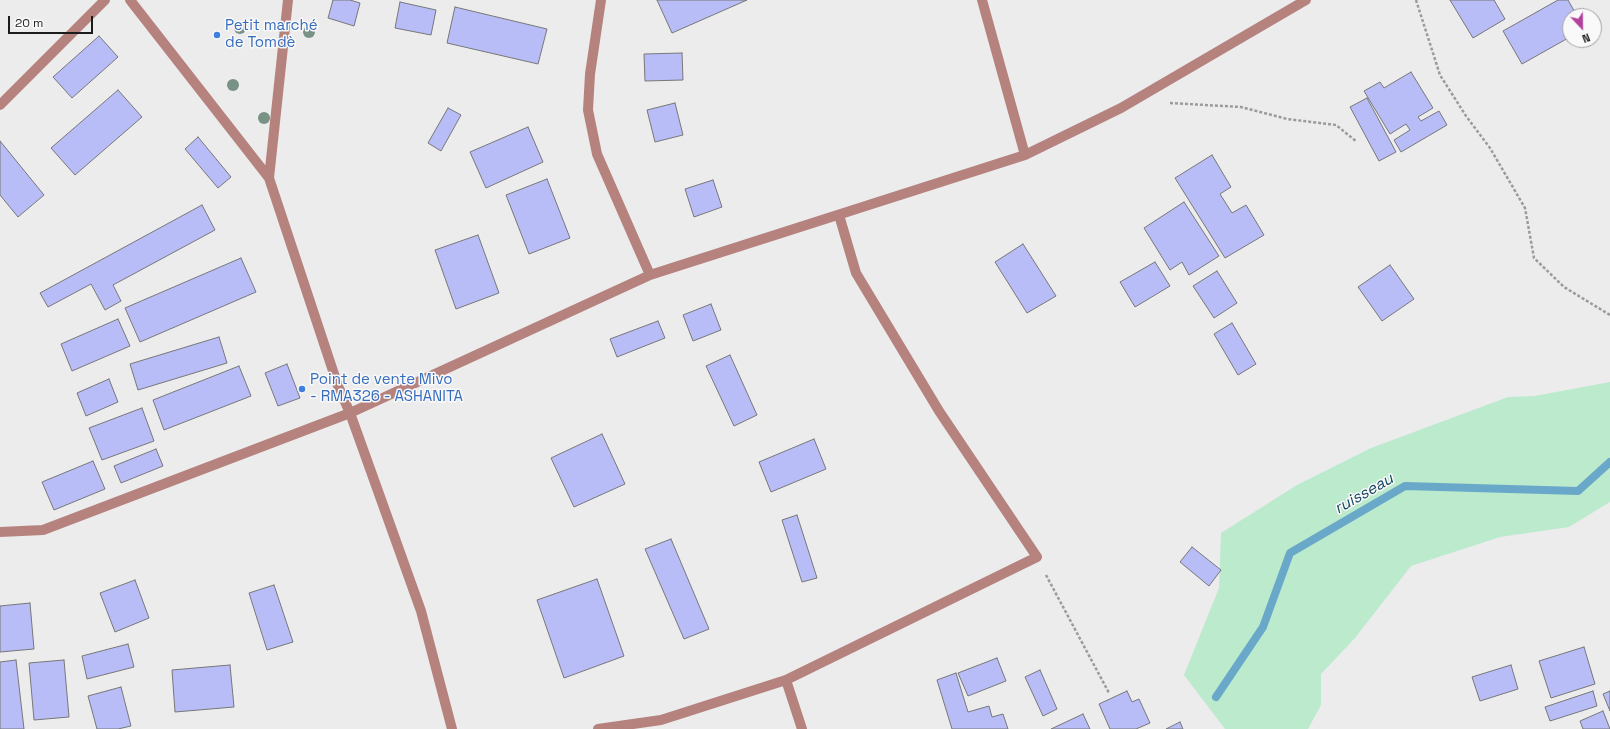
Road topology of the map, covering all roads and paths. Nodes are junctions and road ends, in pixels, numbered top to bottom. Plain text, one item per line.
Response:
1 (105, 0) edge
2 (130, 0) edge
3 (288, 0) edge
4 (601, 0) edge
5 (982, 0) edge
6 (1306, 0) edge
7 (1416, 0) edge
8 (1169, 103) dead end
9 (0, 105) edge
10 (1357, 142) dead end
11 (1025, 156) junction
12 (269, 178) junction
13 (838, 215) junction
14 (650, 275) junction
15 (1610, 315) edge
16 (350, 413) junction
17 (0, 532) edge
18 (1036, 557) junction
19 (786, 680) junction
20 (1108, 693) dead end
21 (452, 729) edge
22 (598, 729) edge
23 (802, 729) edge

1 - 9 street
2 - 12 street
3 - 12 street
4 - 14 street
5 - 11 street
6 - 11 street
7 - 15 path
8 - 10 path
11 - 13 street
12 - 16 street
13 - 14 street
13 - 18 street
14 - 16 street
16 - 17 street
16 - 21 street
18 - 19 street
18 - 20 path
19 - 22 street
19 - 23 street

